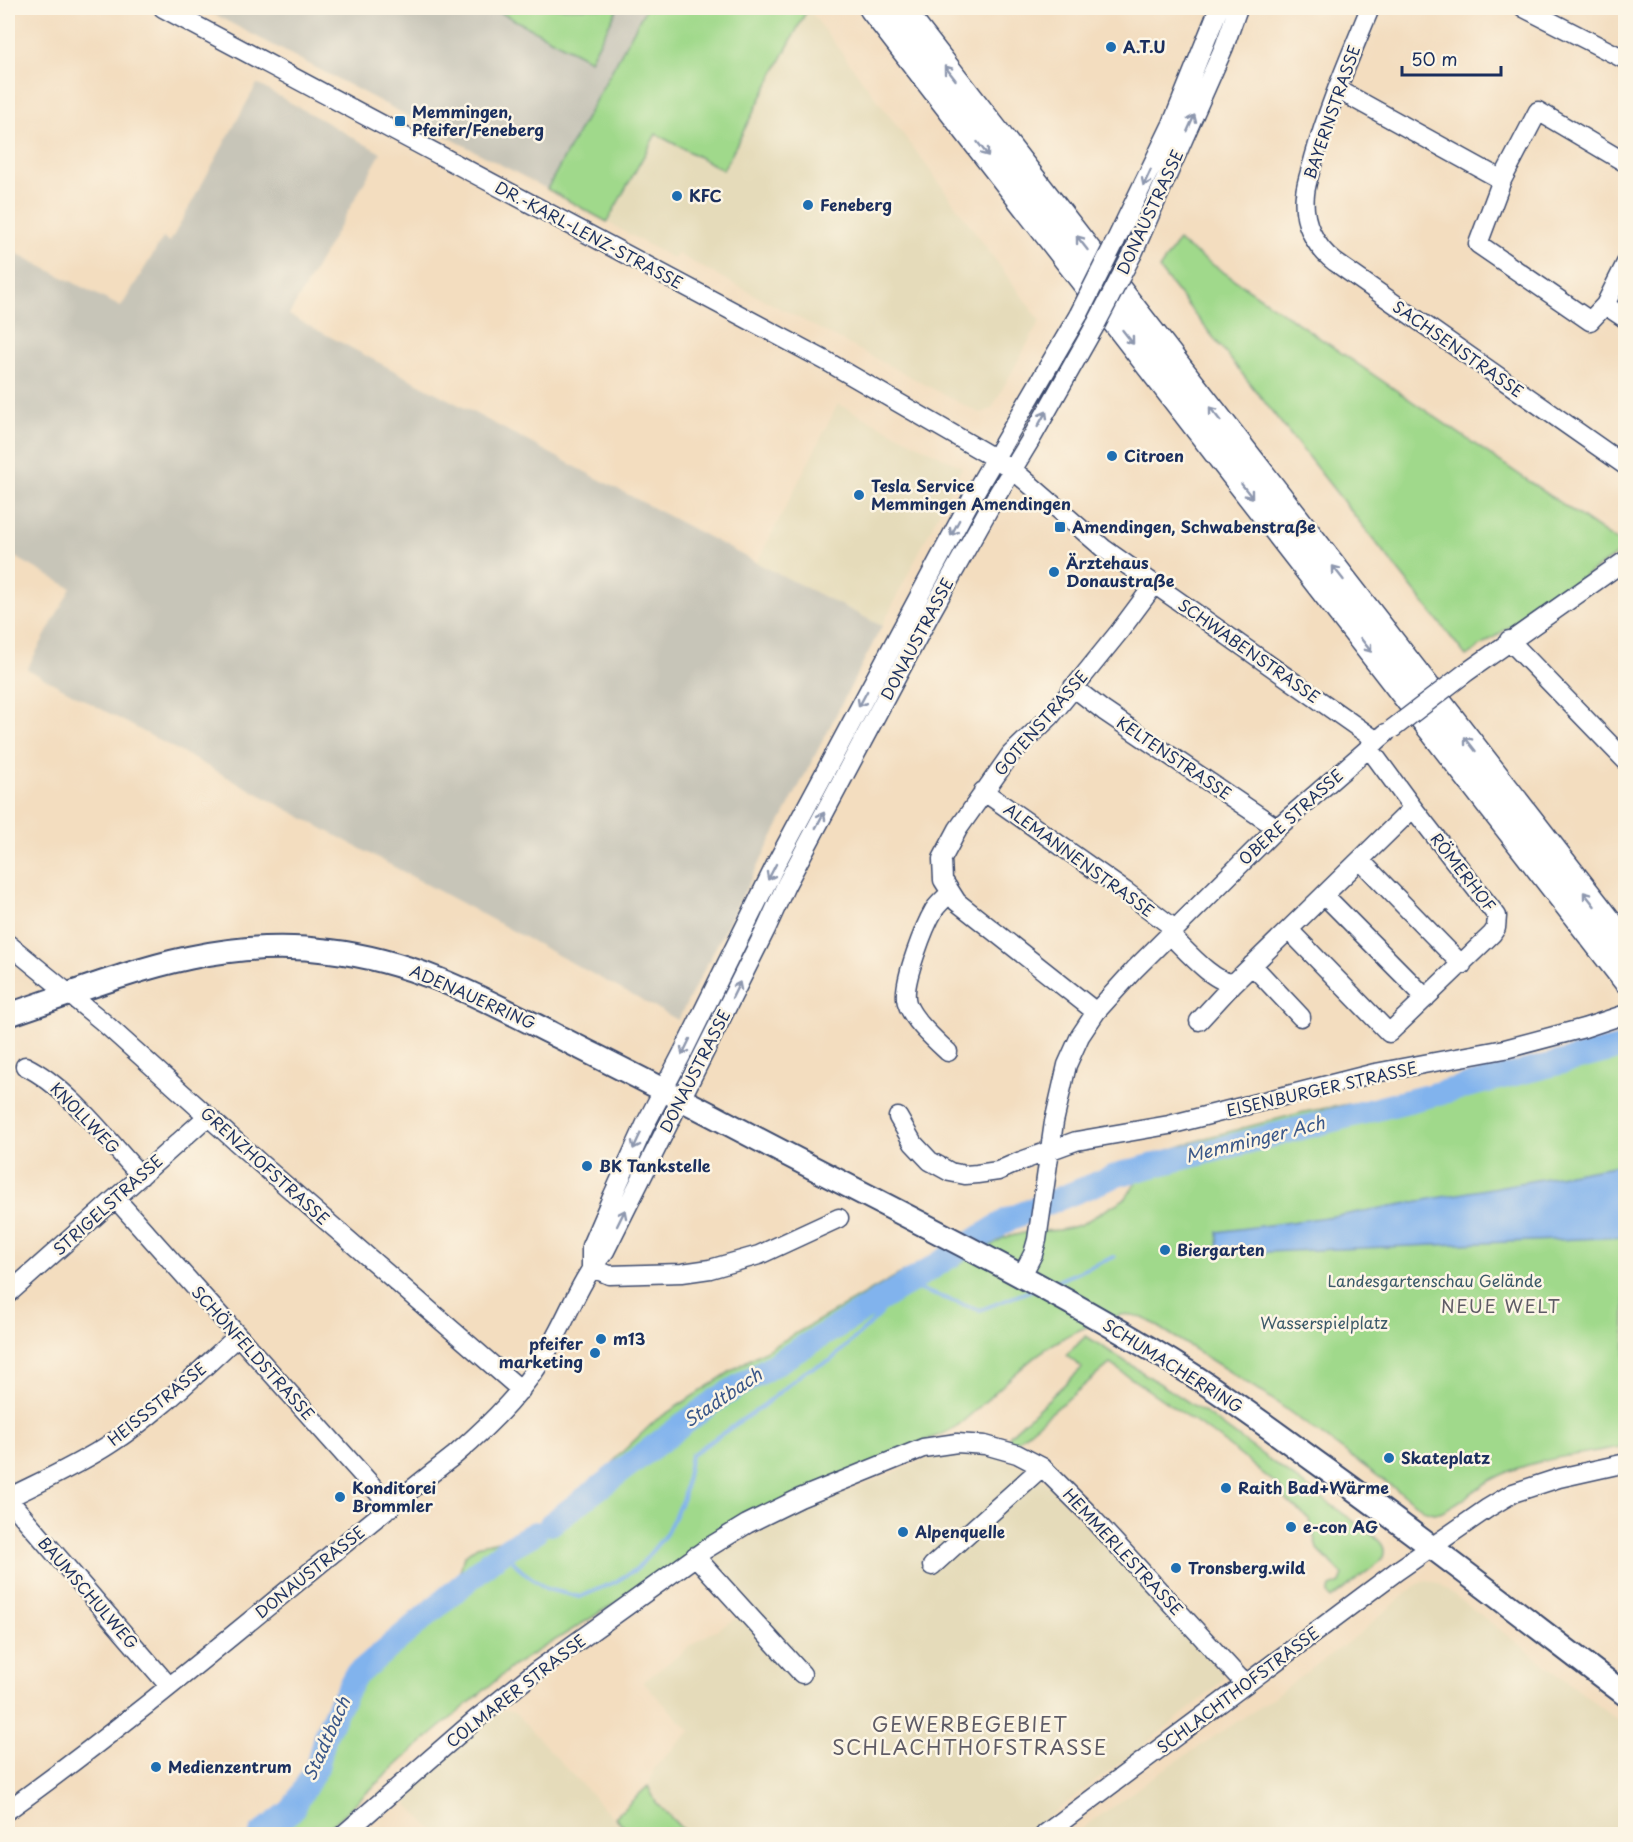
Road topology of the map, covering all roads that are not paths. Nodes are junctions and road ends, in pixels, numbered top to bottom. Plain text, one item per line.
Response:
1 (163, 8) edge
2 (873, 8) edge
3 (899, 8) edge
4 (1219, 8) edge
5 (1238, 8) edge
6 (1370, 8) edge
7 (1524, 8) edge
8 (1626, 60) edge
9 (1337, 89) junction
10 (1626, 164) edge
11 (1502, 180) junction
12 (1306, 218) joint
13 (1626, 263) edge
14 (1605, 305) junction
15 (1626, 319) edge
16 (994, 458) junction
17 (1626, 466) edge
18 (1012, 469) junction
19 (1626, 560) edge
20 (1154, 585) junction
21 (1509, 640) junction
22 (1073, 687) junction
23 (1373, 744) junction
24 (1626, 761) edge
25 (983, 791) junction
26 (1413, 808) junction
27 (1277, 828) junction
28 (1360, 860) junction
29 (950, 893) junction
30 (1324, 895) junction
31 (1289, 930) junction
32 (1172, 932) junction
33 (8, 944) edge
34 (1626, 945) edge
35 (1462, 964) junction
36 (1252, 965) junction
37 (1626, 979) edge
38 (1234, 984) junction
39 (69, 994) junction
40 (1426, 998) junction
41 (1096, 1012) junction
42 (1626, 1014) edge
43 (8, 1015) edge
44 (1301, 1017) dead end
45 (1199, 1021) dead end
46 (948, 1052) dead end
47 (25, 1066) dead end
48 (672, 1094) junction
49 (208, 1116) junction
50 (898, 1117) dead end
51 (1051, 1149) junction
52 (141, 1176) junction
53 (116, 1199) junction
54 (839, 1218) dead end
55 (591, 1267) junction
56 (8, 1269) edge
57 (1027, 1281) junction
58 (14, 1288) edge
59 (238, 1336) junction
60 (520, 1390) junction
61 (985, 1445) joint
62 (1626, 1463) edge
63 (1042, 1467) junction
64 (8, 1499) edge
65 (391, 1507) junction
66 (1431, 1546) junction
67 (695, 1556) junction
68 (932, 1566) dead end
69 (802, 1674) dead end
70 (1245, 1684) junction
71 (169, 1686) junction
72 (1626, 1695) edge
73 (8, 1810) edge
74 (346, 1834) edge
75 (1045, 1834) edge

1 - 16 street, DR.-KARL-LENZ-STRASSE
2 -> 37 highway
34 -> 3 highway
4 -> 16 street, DONAUSTRASSE, bridge
18 -> 5 street, DONAUSTRASSE, bridge
6 - 9 street, BAYERNSTRASSE
7 - 8 street
9 - 11 street
9 - 12 street, BAYERNSTRASSE
10 - 11 street
11 - 14 street
12 - 17 street, SACHSENSTRASSE
13 - 14 street
14 - 15 street
16 - 18 street, DR.-KARL-LENZ-STRASSE
16 -> 48 street, DONAUSTRASSE
18 - 20 street, SCHWABENSTRASSE
48 -> 18 street, DONAUSTRASSE
19 - 21 street, OBERE STRASSE
20 - 22 street, GOTENSTRASSE
20 - 23 street, SCHWABENSTRASSE
21 - 23 street, OBERE STRASSE, bridge
21 - 24 street
22 - 25 street, GOTENSTRASSE
22 - 27 street, KELTENSTRASSE
23 - 26 street, RÖMERHOF
23 - 27 street, OBERE STRASSE
25 - 29 street, GOTENSTRASSE
25 - 32 street, ALEMANNENSTRASSE
26 - 28 street
26 - 35 street, RÖMERHOF
27 - 32 street, OBERE STRASSE
28 - 30 street
28 - 35 street
29 - 41 street
29 - 46 street
30 - 31 street
30 - 40 street
31 - 36 street
31 - 40 street, RÖMERHOF
32 - 38 street
32 - 41 street, OBERE STRASSE
33 - 39 street, GRENZHOFSTRASSE
35 - 40 street, RÖMERHOF
36 - 38 street
36 - 44 street
38 - 45 street
39 - 43 main road, ADENAUERRING
39 - 48 main road, ADENAUERRING
39 - 49 street, GRENZHOFSTRASSE
41 - 51 street, OBERE STRASSE
42 - 51 street, EISENBURGER STRASSE
47 - 52 street, KNOLLWEG
48 - 55 street, DONAUSTRASSE
48 - 57 main road, SCHUMACHERRING
49 - 52 street, STRIGELSTRASSE
49 - 60 street, GRENZHOFSTRASSE
50 - 51 street
51 - 57 street, OBERE STRASSE
52 - 53 street, STRIGELSTRASSE
53 - 58 street, STRIGELSTRASSE
53 - 59 street, SCHÖNFELDSTRASSE
54 - 55 street
55 - 60 street, DONAUSTRASSE
56 - 58 street
57 - 66 main road, SCHUMACHERRING
59 - 64 street, HEISSSTRASSE
59 - 65 street, SCHÖNFELDSTRASSE
60 - 65 street, DONAUSTRASSE
61 - 63 street, HEMMERLESTRASSE
61 - 67 street, COLMARER STRASSE
62 - 66 street, SCHLACHTHOFSTRASSE
63 - 68 street
63 - 70 street, HEMMERLESTRASSE
64 - 71 street, BAUMSCHULWEG
65 - 71 street, DONAUSTRASSE
66 - 70 street, SCHLACHTHOFSTRASSE
66 - 72 main road, SCHUMACHERRING
67 - 69 street
67 - 74 street, COLMARER STRASSE
70 - 75 street, SCHLACHTHOFSTRASSE
71 - 73 street, DONAUSTRASSE

